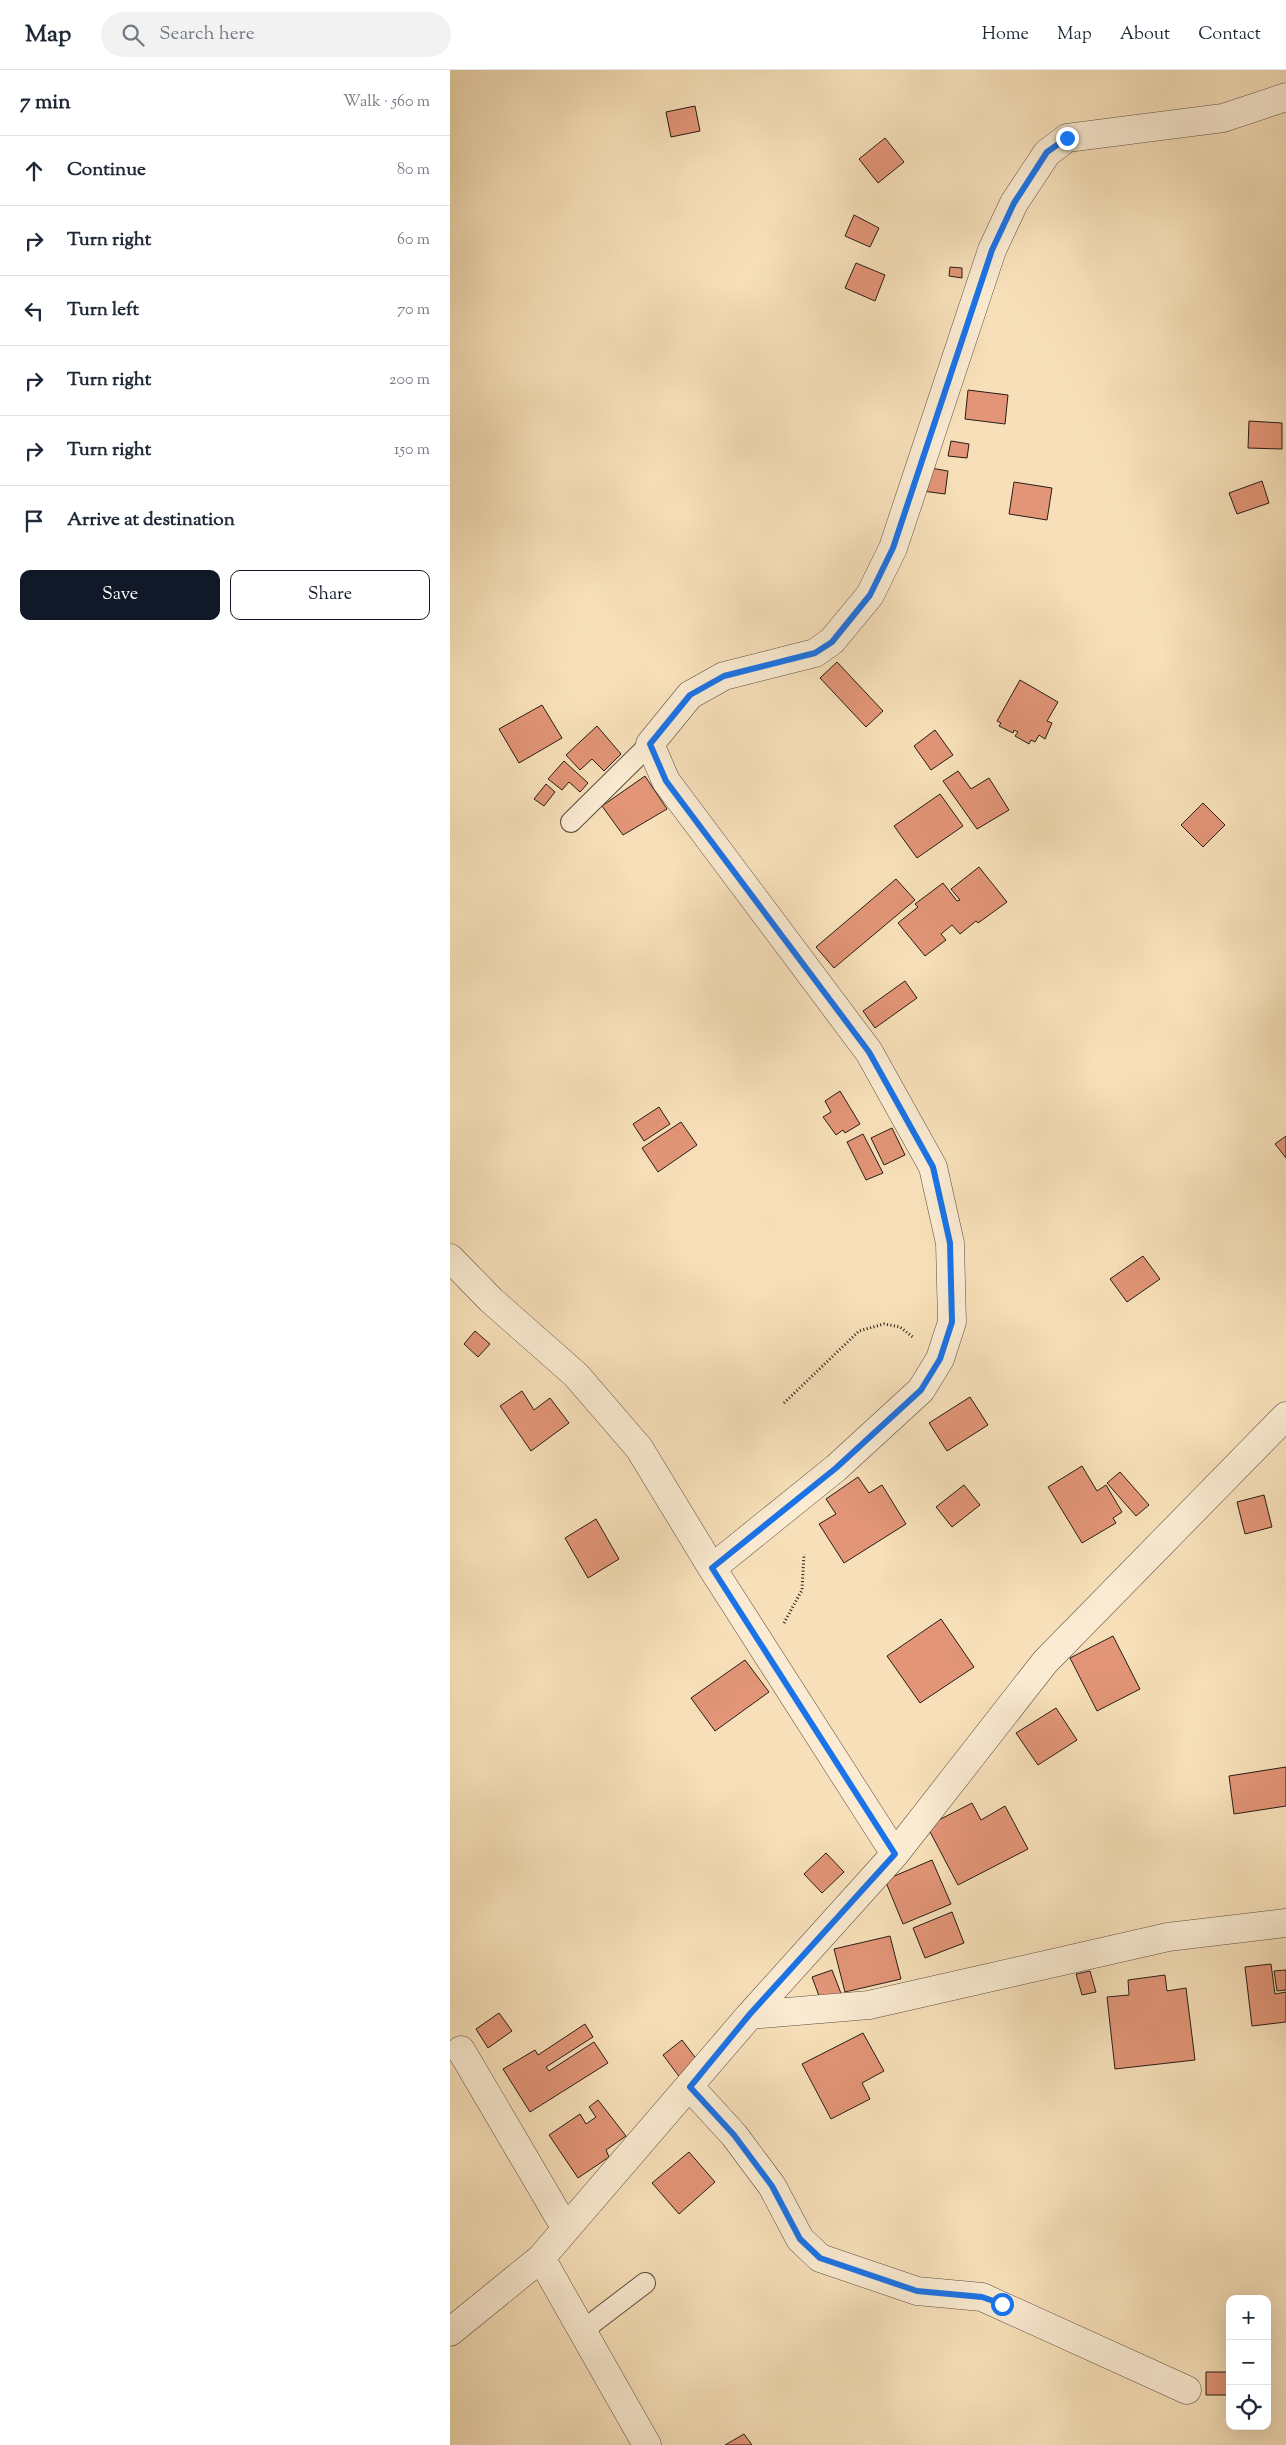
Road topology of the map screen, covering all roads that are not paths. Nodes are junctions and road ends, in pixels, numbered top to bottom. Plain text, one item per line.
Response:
1 (1286, 97) edge
2 (650, 744) junction
3 (571, 822) dead end
4 (450, 1258) edge
5 (1286, 1416) edge
6 (712, 1568) junction
7 (895, 1854) junction
8 (1286, 1922) edge
9 (750, 2014) junction
10 (461, 2050) dead end
11 (690, 2087) junction
12 (566, 2229) junction
13 (541, 2258) junction
14 (645, 2283) dead end
15 (582, 2331) junction
16 (450, 2332) edge
17 (1187, 2390) dead end
18 (647, 2445) edge

1 - 2 street
2 - 3 lane
2 - 6 street
4 - 6 street
5 - 7 street
6 - 7 street
7 - 9 street
8 - 9 street
9 - 11 street
10 - 12 street
11 - 12 street
11 - 17 street
12 - 13 street
13 - 15 street
13 - 16 street
14 - 15 lane
15 - 18 street

